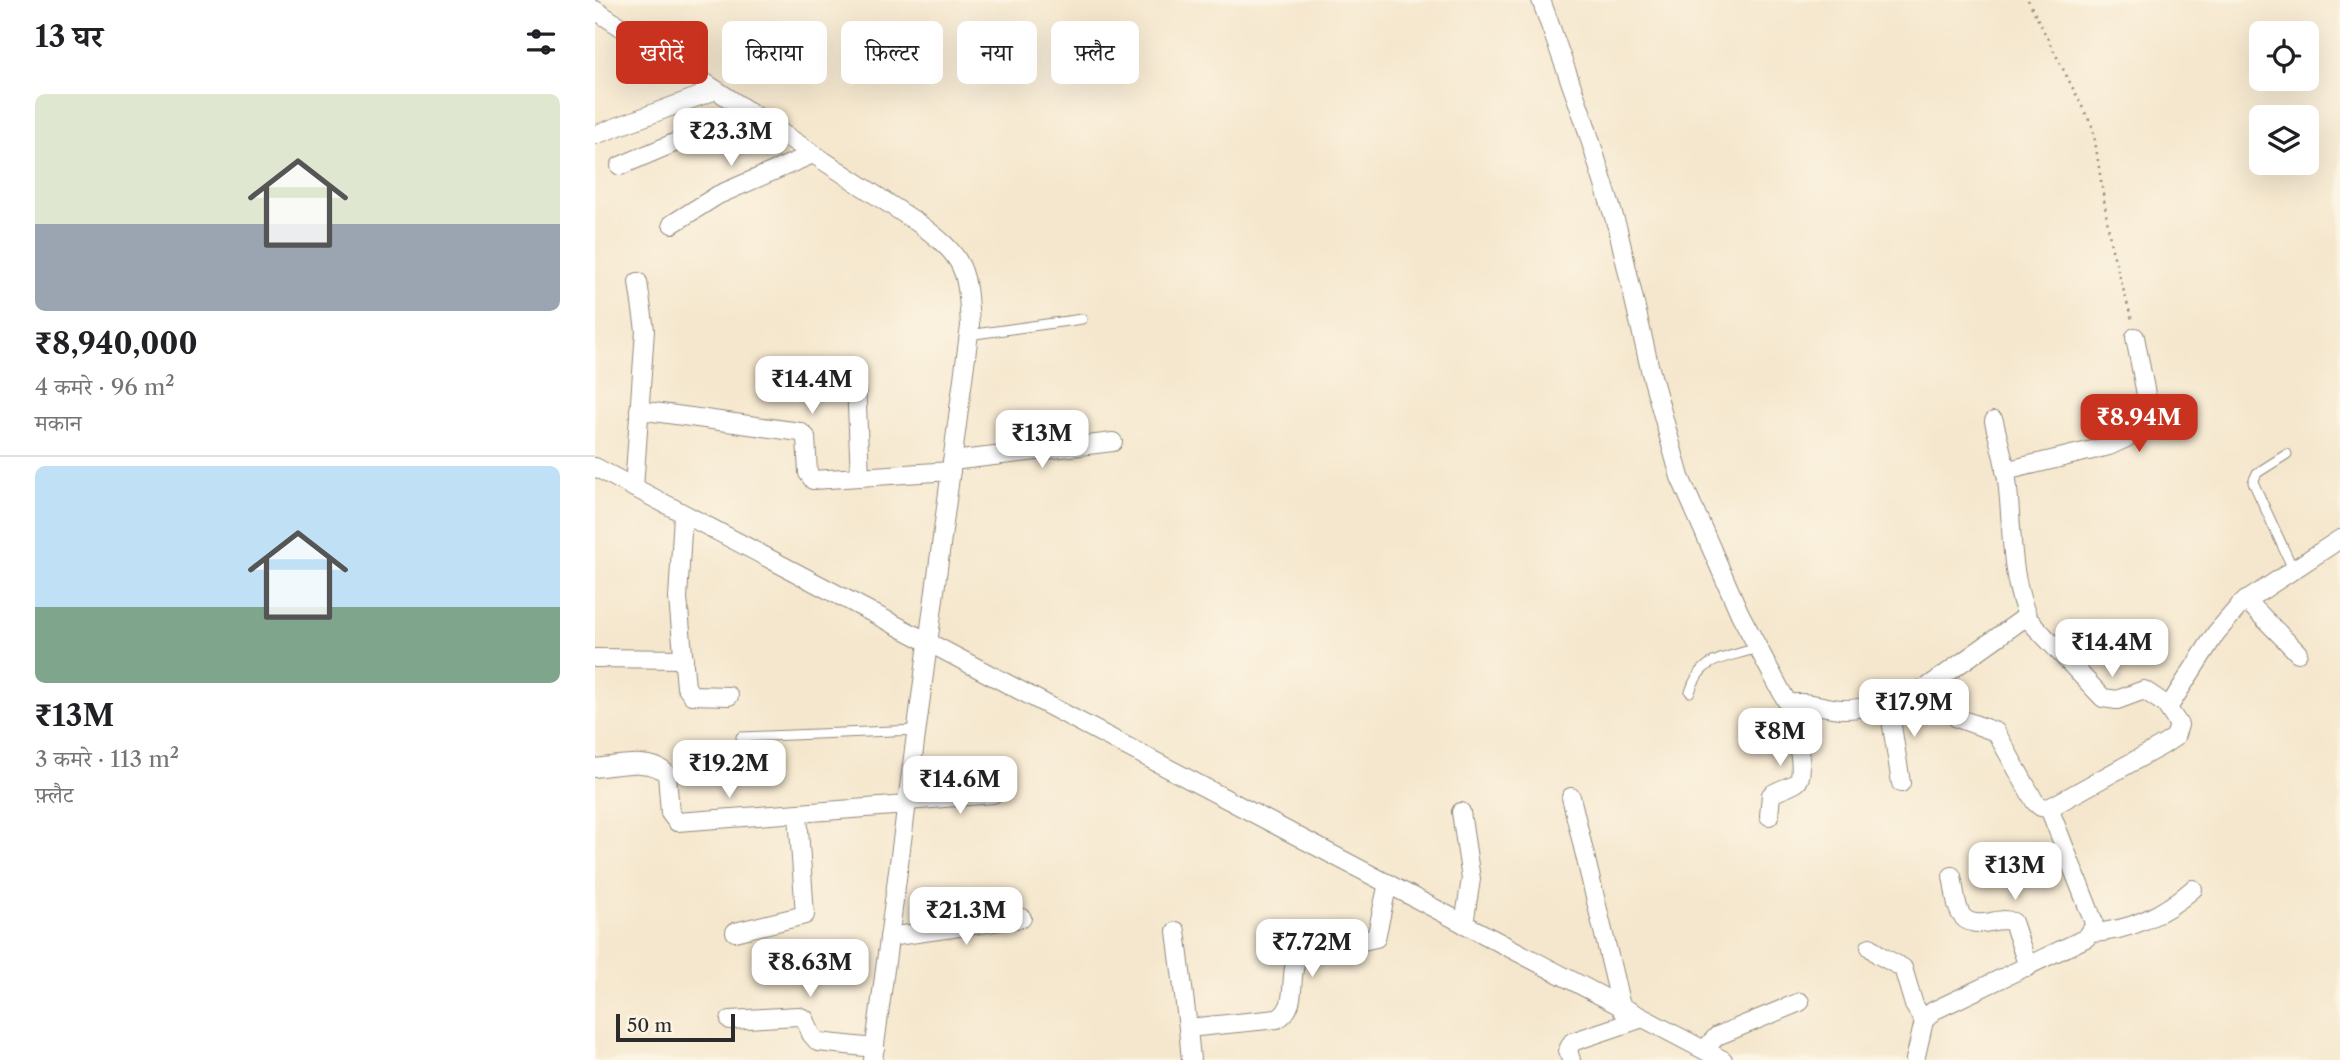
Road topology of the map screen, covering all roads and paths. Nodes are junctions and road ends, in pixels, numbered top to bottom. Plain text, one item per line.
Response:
1 (1542, 0) edge
2 (2028, 0) edge
3 (595, 10) edge
4 (716, 90) junction
5 (749, 111) junction
6 (595, 135) edge
7 (813, 154) junction
8 (620, 166) dead end
9 (672, 224) dead end
10 (638, 282) dead end
11 (1082, 319) dead end
12 (973, 335) junction
13 (2135, 337) joint
14 (856, 382) dead end
15 (639, 410) junction
16 (1994, 421) dead end
17 (1113, 442) dead end
18 (2287, 454) dead end
19 (956, 463) junction
20 (595, 467) edge
21 (2005, 471) junction
22 (860, 477) junction
23 (634, 488) junction
24 (683, 515) junction
25 (2340, 539) edge
26 (2293, 569) junction
27 (2246, 600) junction
28 (2027, 616) junction
29 (928, 641) junction
30 (1757, 648) junction
31 (2298, 653) dead end
32 (595, 658) edge
33 (684, 659) junction
34 (1926, 688) junction
35 (1690, 692) dead end
36 (729, 696) dead end
37 (1888, 700) junction
38 (1789, 704) junction
39 (2168, 708) junction
40 (916, 730) junction
41 (741, 737) dead end
42 (595, 768) edge
43 (1901, 783) dead end
44 (993, 794) dead end
45 (1571, 797) dead end
46 (912, 802) junction
47 (2049, 808) junction
48 (1461, 812) dead end
49 (798, 815) junction
50 (1769, 816) dead end
51 (1952, 876) dead end
52 (1388, 883) junction
53 (2193, 889) dead end
54 (1022, 918) dead end
55 (1464, 924) junction
56 (1176, 931) dead end
57 (735, 932) dead end
58 (2091, 933) junction
59 (896, 937) junction
60 (1870, 947) dead end
61 (2028, 967) junction
62 (1800, 1002) dead end
63 (1622, 1010) junction
64 (1640, 1019) junction
65 (730, 1020) dead end
66 (1924, 1021) junction
67 (1188, 1028) junction
68 (1704, 1050) junction
69 (874, 1054) edge
70 (1191, 1060) edge
71 (1571, 1060) edge
72 (1723, 1060) edge
73 (1915, 1060) edge

1 - 30 street
2 - 13 path
3 - 4 street
4 - 5 street
4 - 6 street
5 - 7 street
5 - 8 street
7 - 9 street
7 - 12 street
10 - 15 street
11 - 12 lane
12 - 19 street
13 - 21 street
14 - 22 street
15 - 22 street
15 - 23 street
16 - 21 street
17 - 19 street
18 - 26 lane
19 - 22 street
19 - 29 street
20 - 23 street
21 - 28 street
23 - 24 street
24 - 29 street
24 - 33 street
25 - 26 street
26 - 27 street
27 - 31 street
27 - 39 street
28 - 34 street
28 - 39 street
29 - 40 street
29 - 52 street
30 - 35 lane
30 - 38 street
32 - 33 street
33 - 36 street
34 - 37 street
34 - 47 street
37 - 38 street
37 - 43 street
38 - 50 street
39 - 47 street
40 - 41 lane
40 - 46 street
42 - 49 street
44 - 46 street
45 - 63 street
46 - 49 street
46 - 59 street
47 - 58 street
48 - 55 street
49 - 57 street
51 - 61 street
52 - 55 street
52 - 67 street
53 - 58 street
54 - 59 street
55 - 63 street
56 - 67 street
58 - 61 street
59 - 69 street
60 - 66 street
61 - 66 street
62 - 68 street
63 - 64 street
64 - 68 street
64 - 71 street
65 - 69 street
66 - 73 street
67 - 70 street
68 - 72 street

